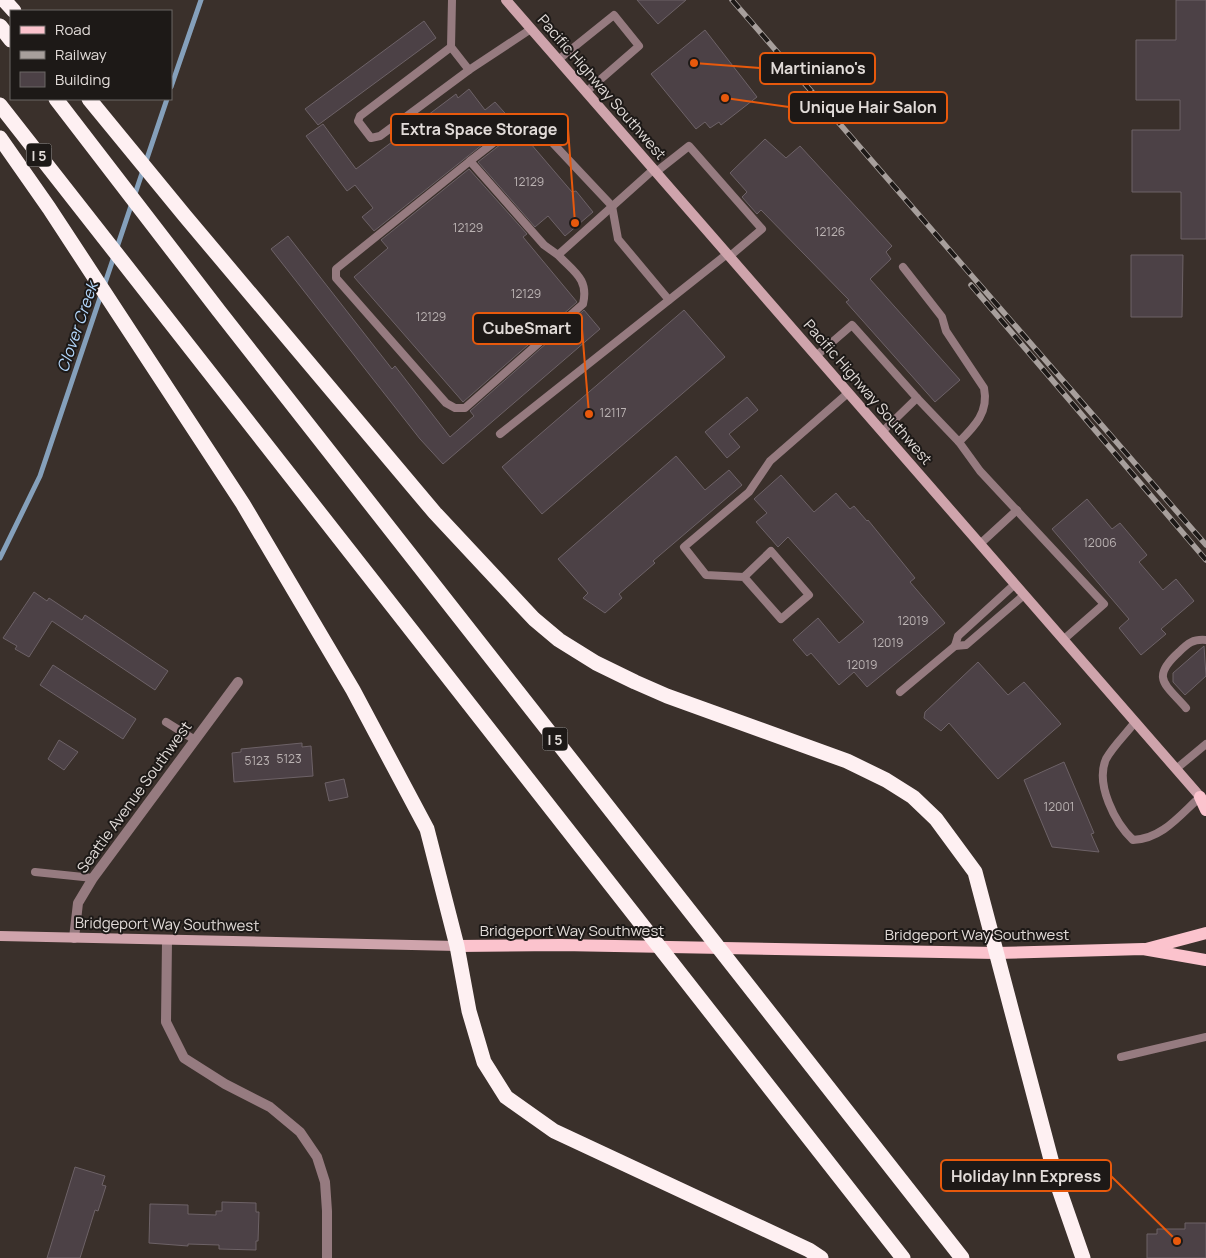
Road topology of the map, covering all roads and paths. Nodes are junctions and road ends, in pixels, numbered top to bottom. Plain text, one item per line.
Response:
1 (4, 0) edge
2 (452, 0) edge
3 (506, 0) edge
4 (13, 10) edge
5 (0, 26) edge
6 (531, 29) junction
7 (10, 39) edge
8 (451, 47) junction
9 (558, 60) junction
10 (469, 70) junction
11 (586, 92) junction
12 (57, 100) edge
13 (90, 100) edge
14 (0, 105) edge
15 (0, 138) edge
16 (470, 161) junction
17 (655, 171) junction
18 (612, 206) junction
19 (558, 255) junction
20 (728, 255) junction
21 (902, 267) dead end
22 (669, 300) junction
23 (816, 356) junction
24 (848, 393) junction
25 (917, 398) junction
26 (882, 432) junction
27 (500, 434) dead end
28 (959, 442) junction
29 (1017, 510) junction
30 (980, 544) junction
31 (744, 577) junction
32 (1015, 584) junction
33 (1024, 594) junction
34 (1063, 640) junction
35 (1206, 640) edge
36 (955, 646) junction
37 (238, 682) dead end
38 (900, 692) dead end
39 (1186, 708) dead end
40 (166, 722) dead end
41 (1135, 722) junction
42 (195, 740) junction
43 (1206, 744) edge
44 (1176, 769) junction
45 (1203, 800) edge
46 (1206, 810) edge
47 (35, 872) dead end
48 (93, 878) junction
49 (1204, 932) edge
50 (0, 936) edge
51 (74, 938) junction
52 (167, 940) junction
53 (457, 946) junction
54 (1143, 950) junction
55 (1206, 950) edge
56 (996, 953) junction
57 (1188, 958) junction
58 (1206, 960) edge
59 (1206, 1037) edge
60 (1121, 1056) dead end
61 (327, 1258) edge
62 (821, 1258) edge
63 (903, 1258) edge
64 (962, 1258) edge
65 (1082, 1258) edge

1 - 4 highway
2 - 8 lane
3 - 6 street, Pacific Highway Southwest
5 - 7 highway
6 - 9 street, Pacific Highway Southwest
6 - 10 lane
8 - 10 lane
8 - 10 lane
9 - 11 street, Pacific Highway Southwest
9 - 11 lane
11 - 17 street, Pacific Highway Southwest
12 - 64 highway, I 5
13 - 56 highway
14 - 63 highway, I 5
15 - 53 highway
16 - 18 lane
16 - 19 lane
16 - 19 lane
17 - 18 lane
17 - 20 street, Pacific Highway Southwest
17 - 20 lane
18 - 19 lane
18 - 22 lane
20 - 22 lane
20 - 23 street, Pacific Highway Southwest
21 - 28 lane
22 - 27 lane
23 - 24 street, Pacific Highway Southwest
23 - 25 lane
24 - 26 street, Pacific Highway Southwest
24 - 31 lane
25 - 26 lane
25 - 28 lane
26 - 30 street, Pacific Highway Southwest
28 - 29 lane
29 - 30 lane
29 - 34 lane
30 - 32 street, Pacific Highway Southwest
31 - 31 lane
32 - 33 street, Pacific Highway Southwest
32 - 36 lane
33 - 34 street, Pacific Highway Southwest
33 - 36 lane
34 - 41 street, Pacific Highway Southwest
35 - 39 lane
36 - 38 lane
37 - 42 street, Seattle Avenue Southwest
40 - 42 lane
41 - 44 street, Pacific Highway Southwest
41 - 45 lane
42 - 48 street, Seattle Avenue Southwest
43 - 44 lane
44 - 45 street, Pacific Highway Southwest
45 - 46 main road
47 - 48 lane
48 - 51 street, Seattle Avenue Southwest
49 - 54 main road, Bridgeport Way Southwest
50 - 51 street, Bridgeport Way Southwest
51 - 52 street, Bridgeport Way Southwest
52 - 53 street, Bridgeport Way Southwest
52 - 61 street
53 - 56 main road, Bridgeport Way Southwest
53 - 62 highway
54 - 56 main road, Bridgeport Way Southwest
54 - 57 main road, Bridgeport Way Southwest
55 - 57 main road
56 - 65 highway
57 - 58 main road, Bridgeport Way Southwest
59 - 60 lane

